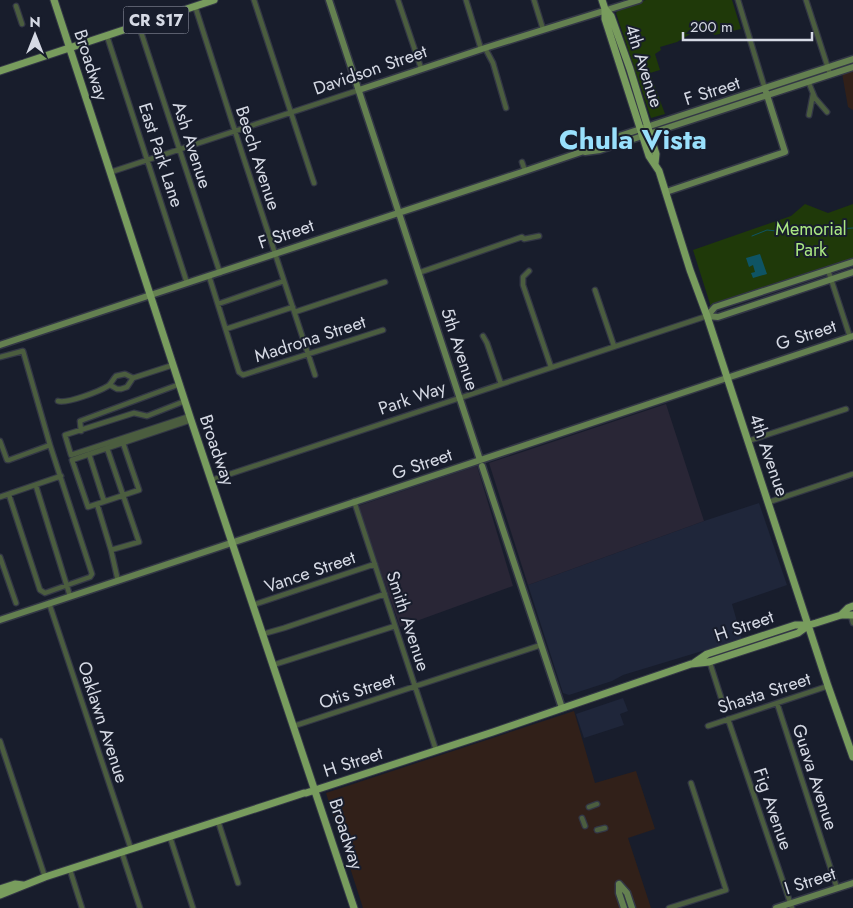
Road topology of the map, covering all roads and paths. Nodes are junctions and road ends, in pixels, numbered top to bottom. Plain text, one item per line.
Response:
1 (54, 0) edge
2 (214, 0) edge
3 (254, 0) edge
4 (330, 0) edge
5 (398, 0) edge
6 (466, 0) edge
7 (534, 0) edge
8 (602, 0) edge
9 (639, 0) edge
10 (738, 0) edge
11 (806, 0) edge
12 (16, 6) dead end
13 (195, 6) junction
14 (605, 9) junction
15 (22, 24) dead end
16 (139, 26) junction
17 (543, 29) junction
18 (107, 36) junction
19 (69, 48) junction
20 (483, 48) junction
21 (853, 60) edge
22 (853, 67) edge
23 (421, 68) junction
24 (0, 71) edge
25 (829, 71) junction
26 (808, 81) junction
27 (359, 90) junction
28 (766, 92) junction
29 (813, 93) junction
30 (506, 108) dead end
31 (291, 112) junction
32 (827, 112) dead end
33 (809, 115) dead end
34 (234, 131) junction
35 (645, 132) junction
36 (180, 149) junction
37 (148, 160) junction
38 (522, 162) dead end
39 (525, 171) junction
40 (111, 172) junction
41 (314, 184) dead end
42 (666, 192) junction
43 (399, 213) junction
44 (539, 236) dead end
45 (275, 254) junction
46 (853, 262) edge
47 (828, 270) junction
48 (529, 271) dead end
49 (220, 272) junction
50 (853, 272) edge
51 (418, 273) junction
52 (209, 276) junction
53 (832, 280) junction
54 (284, 281) junction
55 (385, 282) dead end
56 (187, 283) junction
57 (595, 290) dead end
58 (767, 291) junction
59 (151, 296) junction
60 (770, 300) junction
61 (218, 304) junction
62 (294, 310) junction
63 (707, 316) junction
64 (226, 329) junction
65 (383, 330) dead end
66 (483, 336) dead end
67 (852, 336) edge
68 (0, 345) edge
69 (614, 346) junction
70 (309, 354) junction
71 (0, 357) edge
72 (174, 364) junction
73 (552, 367) junction
74 (316, 375) dead end
75 (133, 378) junction
76 (726, 378) junction
77 (180, 384) junction
78 (502, 384) junction
79 (110, 385) junction
80 (460, 398) junction
81 (58, 401) dead end
82 (185, 401) junction
83 (846, 409) dead end
84 (190, 418) junction
85 (81, 431) junction
86 (0, 440) edge
87 (748, 441) junction
88 (123, 443) junction
89 (50, 445) junction
90 (107, 448) junction
91 (89, 454) junction
92 (481, 463) junction
93 (853, 474) edge
94 (61, 476) junction
95 (212, 480) junction
96 (36, 486) junction
97 (9, 494) junction
98 (124, 495) junction
99 (0, 498) edge
100 (104, 501) junction
101 (354, 501) junction
102 (769, 502) junction
103 (97, 504) junction
104 (232, 542) junction
105 (111, 550) junction
106 (0, 557) edge
107 (375, 564) junction
108 (118, 581) junction
109 (66, 584) junction
110 (385, 594) junction
111 (70, 596) junction
112 (16, 603) dead end
113 (49, 603) junction
114 (253, 605) junction
115 (853, 606) edge
116 (841, 615) junction
117 (852, 615) edge
118 (0, 620) edge
119 (853, 624) edge
120 (809, 625) junction
121 (395, 626) junction
122 (263, 634) junction
123 (541, 644) junction
124 (708, 658) junction
125 (274, 665) junction
126 (416, 686) junction
127 (828, 686) junction
128 (777, 703) junction
129 (562, 708) junction
130 (725, 710) dead end
131 (728, 719) junction
132 (294, 726) junction
133 (708, 726) dead end
134 (0, 741) edge
135 (851, 747) edge
136 (436, 750) junction
137 (853, 757) edge
138 (691, 783) dead end
139 (315, 790) junction
140 (597, 804) dead end
141 (589, 807) dead end
142 (582, 818) dead end
143 (218, 821) junction
144 (585, 826) dead end
145 (605, 828) dead end
146 (597, 830) dead end
147 (170, 837) junction
148 (131, 849) junction
149 (122, 853) junction
150 (70, 870) junction
151 (45, 878) junction
152 (238, 883) dead end
153 (853, 883) edge
154 (23, 885) junction
155 (837, 888) junction
156 (0, 889) edge
157 (0, 896) edge
158 (791, 906) edge
159 (82, 908) edge
160 (140, 908) edge
161 (193, 908) edge
162 (354, 908) edge
163 (624, 908) edge
164 (632, 908) edge
165 (669, 908) edge
166 (776, 908) edge

1 - 19 main road, Broadway
2 - 13 main road, CR S17
3 - 31 street
4 - 27 street, 5th Avenue
5 - 23 street
6 - 20 street
7 - 17 street
8 - 14 main road, 4th Avenue
9 - 14 street, Davidson Street
10 - 28 street
11 - 25 street
12 - 15 street
13 - 16 main road, CR S17
13 - 34 street, Beech Avenue
14 - 17 street, Davidson Street
14 - 35 main road, 4th Avenue
16 - 18 main road, CR S17
16 - 36 street, Ash Avenue
17 - 20 street, Davidson Street
18 - 19 main road, CR S17
18 - 37 street, East Park Lane
19 - 24 main road, CR S17
19 - 40 main road, Broadway
20 - 23 street, Davidson Street
20 - 30 street
21 - 25 street, F Street
22 - 25 street, F Street
23 - 27 street, Davidson Street
25 - 26 street, F Street
25 - 28 street, F Street
26 - 28 street, F Street
26 - 29 street
27 - 31 street, Davidson Street
27 - 43 street, 5th Avenue
28 - 35 street, F Street
28 - 42 street
29 - 32 street
29 - 33 street
31 - 34 street, Davidson Street
31 - 41 street
34 - 36 street, Davidson Street
34 - 45 street, Beech Avenue
35 - 39 street, F Street
35 - 42 main road, 4th Avenue
36 - 37 street, Davidson Street
36 - 49 street, Ash Avenue
37 - 40 street, Davidson Street
37 - 56 street, East Park Lane
38 - 39 street
39 - 43 street, F Street
40 - 59 main road, Broadway
42 - 63 main road, 4th Avenue
43 - 45 street, F Street
43 - 51 street, 5th Avenue
44 - 51 street
45 - 49 street, F Street
45 - 54 street, Beech Avenue
46 - 47 street, Park Way
47 - 53 street
47 - 58 street, Park Way
48 - 73 street
49 - 52 street, F Street
50 - 53 street, Park Way
51 - 80 street, 5th Avenue
52 - 56 street, F Street
52 - 61 street
53 - 60 street, Park Way
53 - 67 street
54 - 61 street
54 - 62 street, Beech Avenue
55 - 62 street
56 - 59 street, F Street
57 - 69 street
58 - 60 street
58 - 63 street, Park Way
59 - 68 street, F Street
59 - 72 main road, Broadway
60 - 63 street, Park Way
61 - 64 street
62 - 64 street
62 - 70 street, Beech Avenue
63 - 69 street, Park Way
63 - 76 main road, 4th Avenue
64 - 70 street, Madrona Street
65 - 70 street, Madrona Street
66 - 78 street
67 - 76 street, G Street
69 - 73 street, Park Way
70 - 74 street, Beech Avenue
71 - 89 street
72 - 75 street
72 - 77 main road, Broadway
73 - 78 street, Park Way
75 - 79 street
75 - 79 street
76 - 87 main road, 4th Avenue
76 - 92 street, G Street
77 - 82 main road, Broadway
77 - 85 street
78 - 80 street, Park Way
79 - 81 street
80 - 92 street, 5th Avenue
80 - 95 street, Park Way
82 - 84 main road, Broadway
82 - 85 street
83 - 87 street
84 - 85 street
84 - 88 street
84 - 95 main road, Broadway
86 - 89 street
87 - 102 main road, 4th Avenue
88 - 90 street
88 - 98 street
89 - 94 street
90 - 91 street
90 - 98 street
91 - 100 street
91 - 103 street
92 - 101 street, G Street
92 - 123 street, 5th Avenue
93 - 102 street
94 - 96 street
94 - 109 street
95 - 104 main road, Broadway
96 - 97 street
96 - 109 street
97 - 99 street
97 - 109 street
98 - 100 street
98 - 105 street
100 - 103 street
101 - 104 street, G Street
101 - 107 street, Smith Avenue
102 - 120 main road, 4th Avenue
103 - 105 street
104 - 108 street, G Street
104 - 114 main road, Broadway
105 - 108 street
106 - 112 street
107 - 110 street, Smith Avenue
107 - 114 street, Vance Street
108 - 111 street, G Street
109 - 111 street
110 - 121 street, Smith Avenue
110 - 122 street
111 - 113 street, G Street
113 - 118 street, G Street
113 - 148 street, Oaklawn Avenue
114 - 122 main road, Broadway
115 - 116 main road, H Street
116 - 117 main road, H Street
116 - 120 main road, H Street
117 - 119 street
120 - 124 main road, H Street
120 - 127 main road, 4th Avenue
121 - 125 street
121 - 126 street, Smith Avenue
122 - 125 main road, Broadway
123 - 126 street, Otis Street
123 - 129 street, 5th Avenue
124 - 129 main road, H Street
124 - 130 street
125 - 132 main road, Broadway
126 - 132 street, Otis Street
126 - 136 street, Smith Avenue
127 - 128 street, Shasta Street
127 - 135 main road, 4th Avenue
128 - 131 street, Shasta Street
128 - 155 street, Guava Avenue
129 - 136 main road, H Street
131 - 133 street, Shasta Street
131 - 158 street, Fig Avenue
132 - 139 main road, Broadway
134 - 151 street
135 - 137 main road, 4th Avenue
136 - 139 main road, H Street
138 - 165 street
139 - 143 main road, H Street
139 - 162 main road, Broadway
140 - 141 street
142 - 144 street
143 - 147 main road, H Street
143 - 152 street
145 - 146 street
147 - 148 main road, H Street
147 - 161 street
148 - 149 main road, H Street
149 - 150 main road, H Street
149 - 160 street
150 - 151 main road, H Street
150 - 159 street
151 - 154 main road, H Street
153 - 155 street, I Street
154 - 156 main road, H Street
154 - 157 main road, H Street
155 - 158 street, I Street
158 - 166 street, I Street
163 - 164 street

